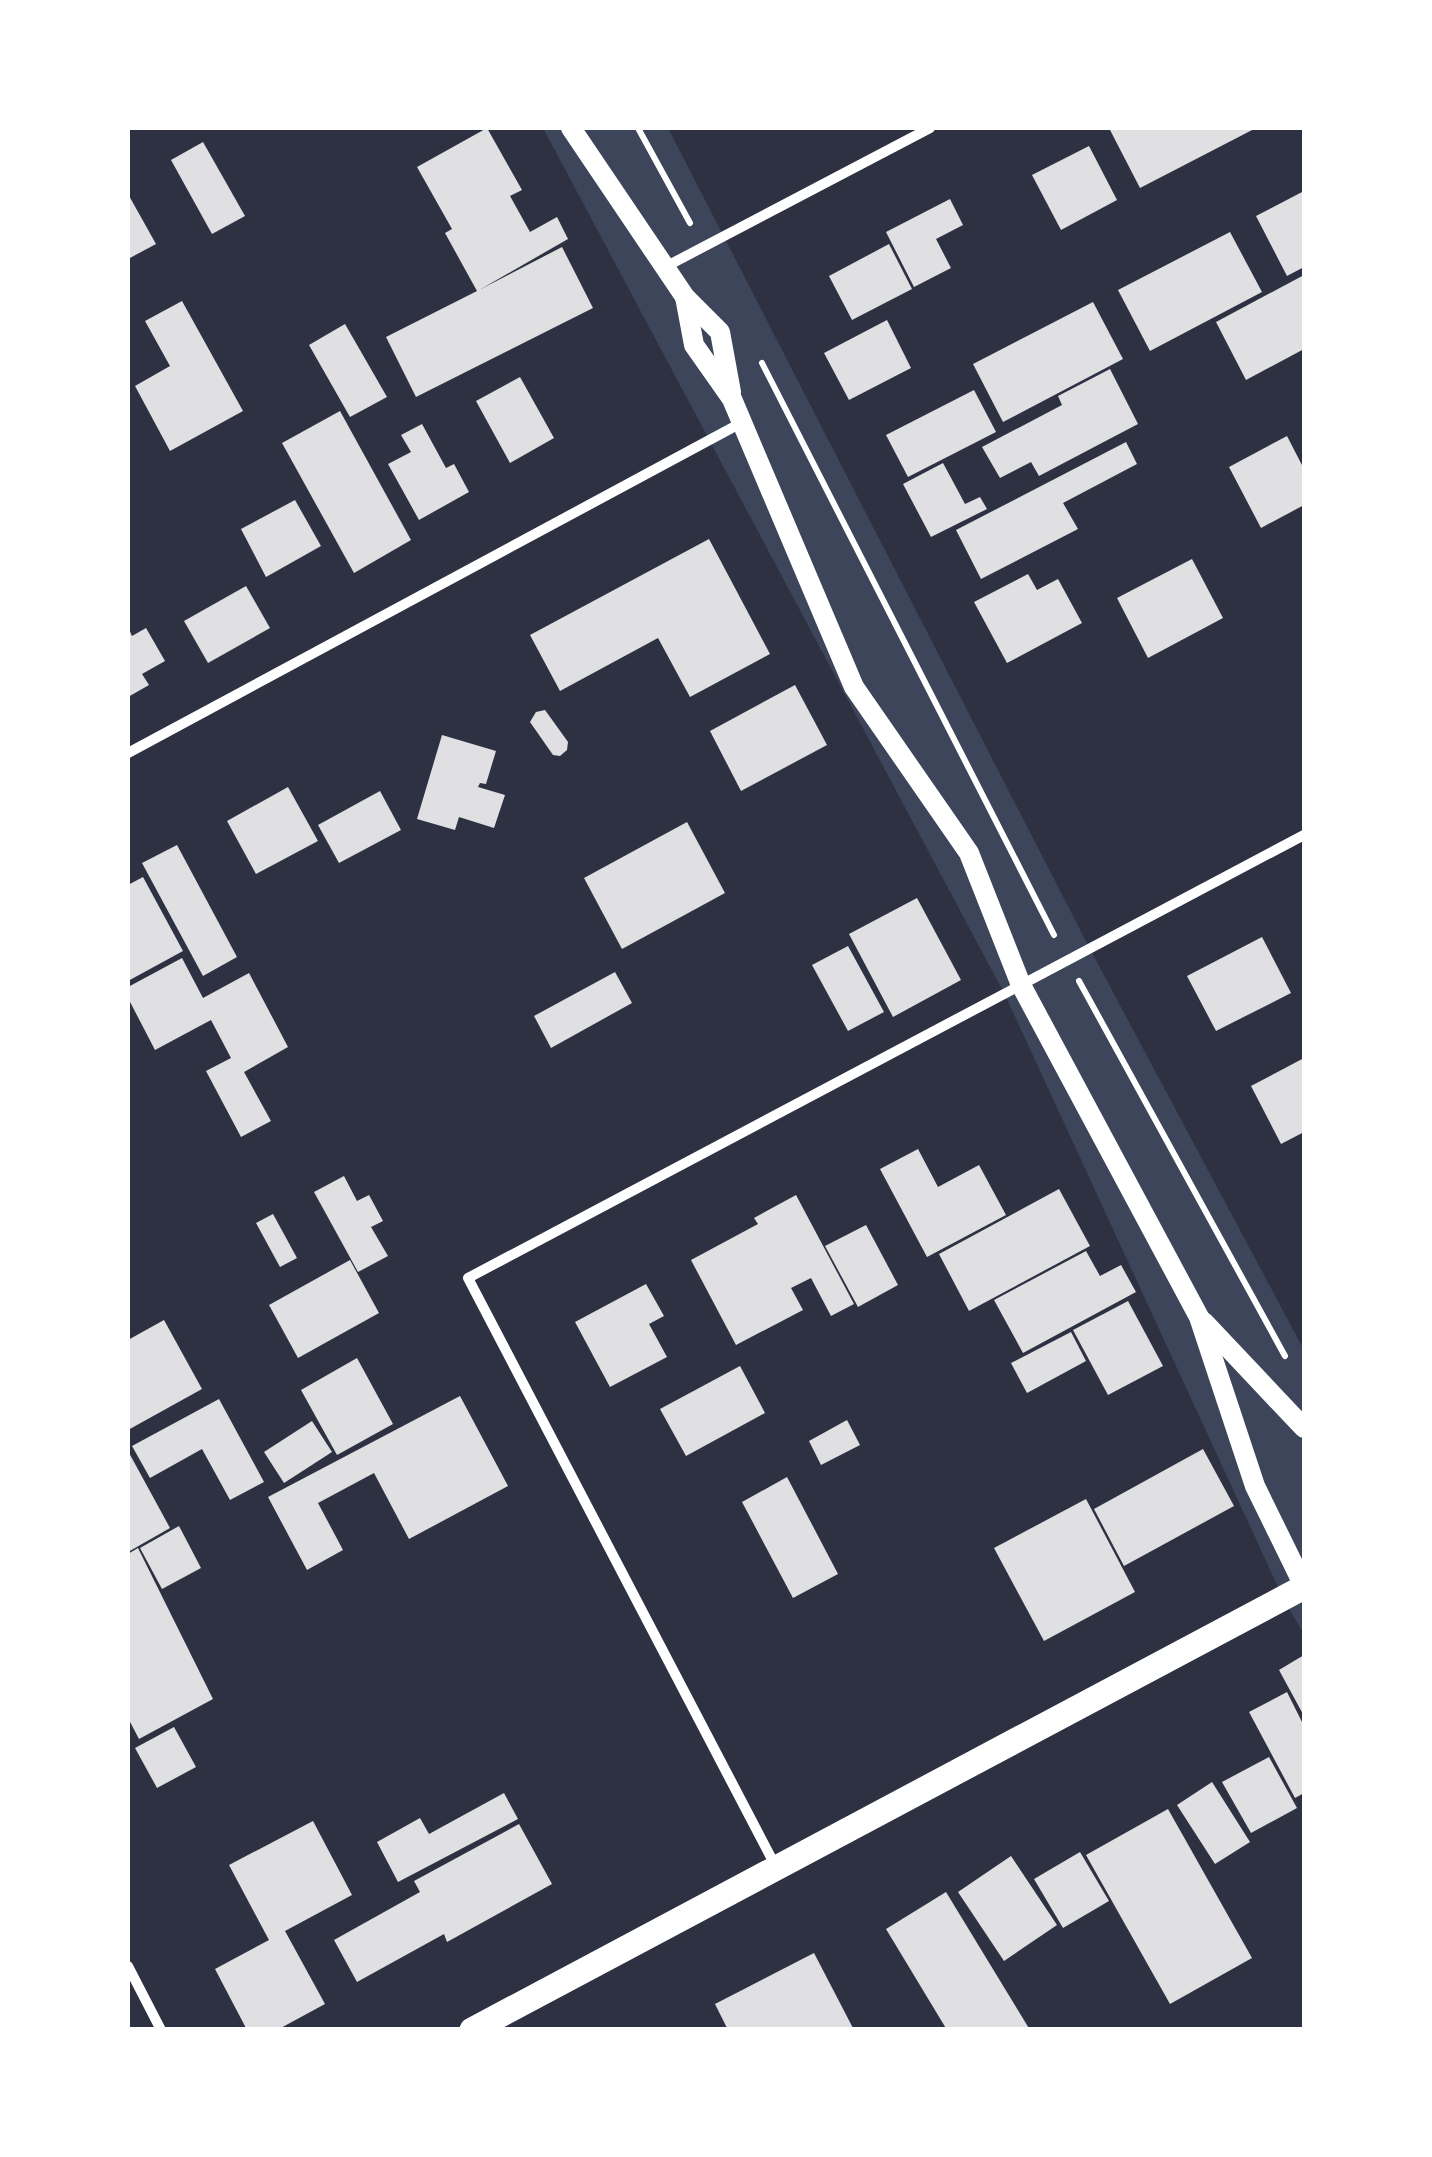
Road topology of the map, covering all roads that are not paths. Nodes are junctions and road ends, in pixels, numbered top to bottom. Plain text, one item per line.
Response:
1 (571, 128) edge
2 (930, 128) edge
3 (666, 266) junction
4 (742, 423) junction
5 (128, 754) edge
6 (1304, 835) edge
7 (1020, 985) junction
8 (1199, 1317) junction
9 (1304, 1428) edge
10 (1304, 1587) edge
11 (776, 1868) junction
12 (128, 1966) edge
13 (161, 2030) edge
14 (472, 2030) edge

1 - 3 main road
2 - 3 street
3 - 4 main road
4 - 5 street
4 - 7 main road
6 - 7 street
7 - 8 main road
7 - 11 street
8 - 9 main road
8 - 10 main road
10 - 11 main road
11 - 14 main road
12 - 13 street

